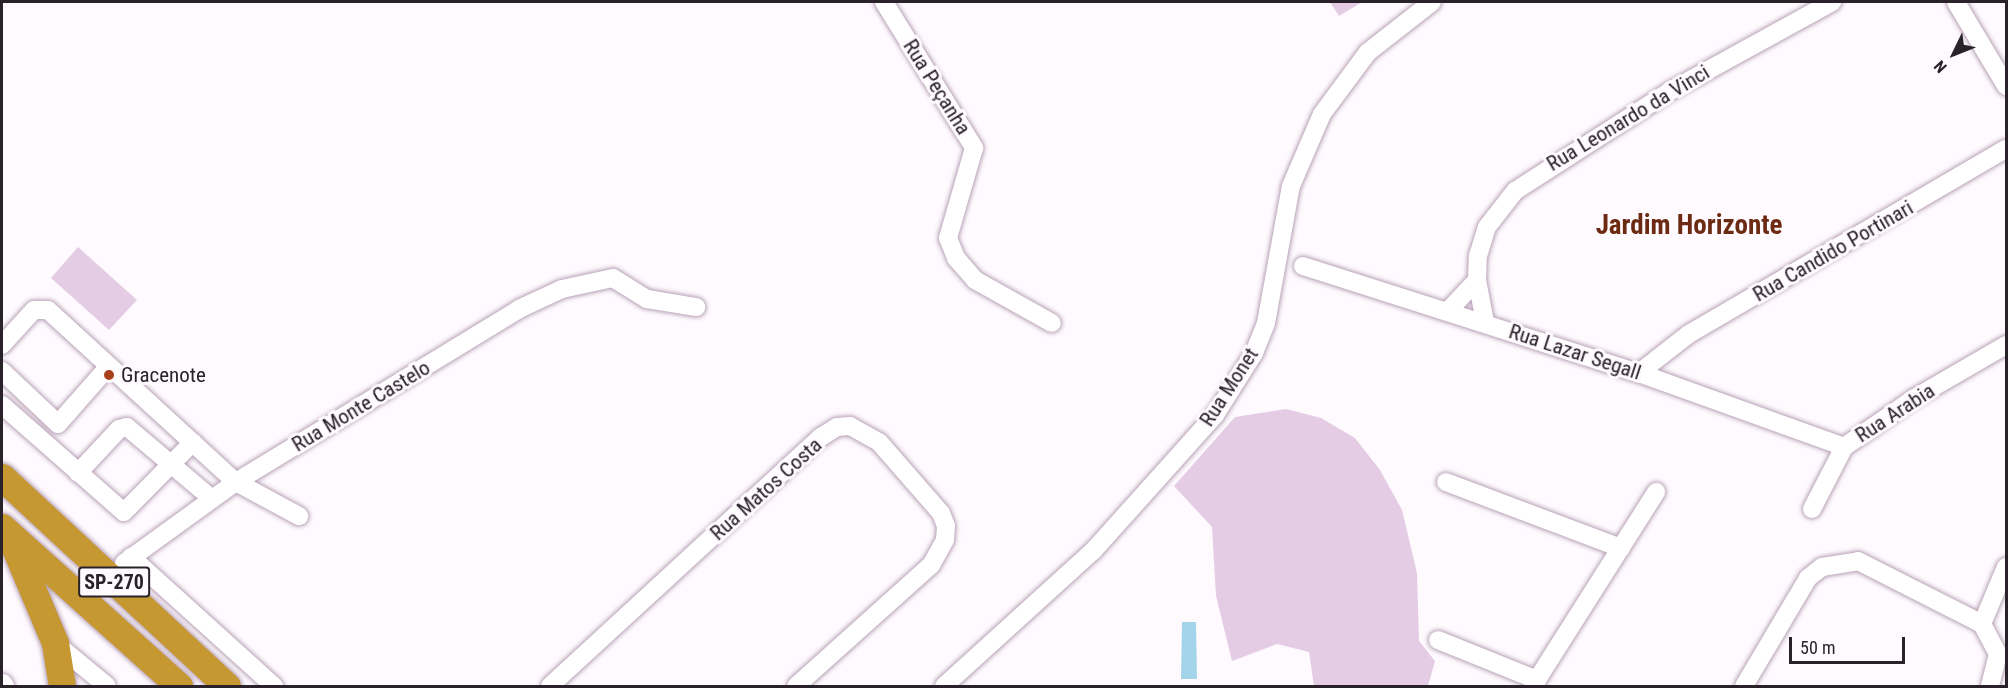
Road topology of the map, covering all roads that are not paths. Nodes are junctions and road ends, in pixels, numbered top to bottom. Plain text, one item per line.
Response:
1 (884, 2) edge
2 (1432, 2) edge
3 (1956, 2) edge
4 (1825, 3) edge
5 (2007, 86) edge
6 (2003, 155) edge
7 (1303, 266) dead end
8 (1477, 280) junction
9 (696, 307) dead end
10 (1449, 310) junction
11 (1052, 322) dead end
12 (1485, 322) junction
13 (2, 345) edge
14 (2007, 345) edge
15 (1674, 349) junction
16 (109, 366) junction
17 (2, 371) edge
18 (1639, 373) junction
19 (1670, 384) junction
20 (2, 405) edge
21 (193, 442) junction
22 (1844, 447) junction
23 (173, 463) junction
24 (78, 473) junction
25 (2, 477) edge
26 (236, 482) junction
27 (1446, 482) dead end
28 (1656, 492) dead end
29 (211, 498) junction
30 (1812, 508) dead end
31 (299, 516) dead end
32 (6, 530) edge
33 (1621, 548) junction
34 (89, 557) junction
35 (127, 560) junction
36 (2007, 567) edge
37 (126, 594) junction
38 (1982, 624) junction
39 (1438, 640) dead end
40 (55, 643) junction
41 (1535, 683) edge
42 (60, 685) edge
43 (107, 687) edge
44 (179, 687) edge
45 (227, 687) edge
46 (274, 687) edge
47 (550, 687) edge
48 (796, 687) edge
49 (944, 687) edge
50 (1744, 687) edge
51 (1990, 687) edge

1 - 11 street, Rua Peçanha
2 - 49 street, Rua Monet
3 - 5 street
4 - 8 street, Rua Leonardo da Vinci
6 - 15 street, Rua Candido Portinari
7 - 10 street, Rua Lazar Segall
8 - 10 street
8 - 12 street, Rua Leonardo da Vinci
9 - 26 street, Rua Monte Castelo
10 - 12 street, Rua Lazar Segall
12 - 18 street, Rua Lazar Segall
13 - 16 street
14 - 22 street, Rua Arabia
15 - 18 street, Rua Candido Portinari
15 - 19 street
16 - 17 street
16 - 21 street
18 - 19 street, Rua Lazar Segall
19 - 22 street, Rua Lazar Segall
20 - 24 street
21 - 23 street
21 - 26 street
22 - 30 street, Rua Arabia
23 - 24 street
23 - 24 street
23 - 29 street
25 - 34 highway, SP-270
26 - 29 street, Rua Monte Castelo
26 - 31 street
27 - 33 street
28 - 33 street
29 - 35 street, Rua Monte Castelo
32 - 40 highway
32 - 44 highway, SP-270
33 - 41 street
34 - 35 street
34 - 37 highway, SP-270
35 - 37 street
35 - 46 street
36 - 38 street
37 - 45 highway, SP-270
38 - 50 street
38 - 51 street
39 - 41 street
40 - 42 highway
40 - 43 street
47 - 48 street, Rua Matos Costa

